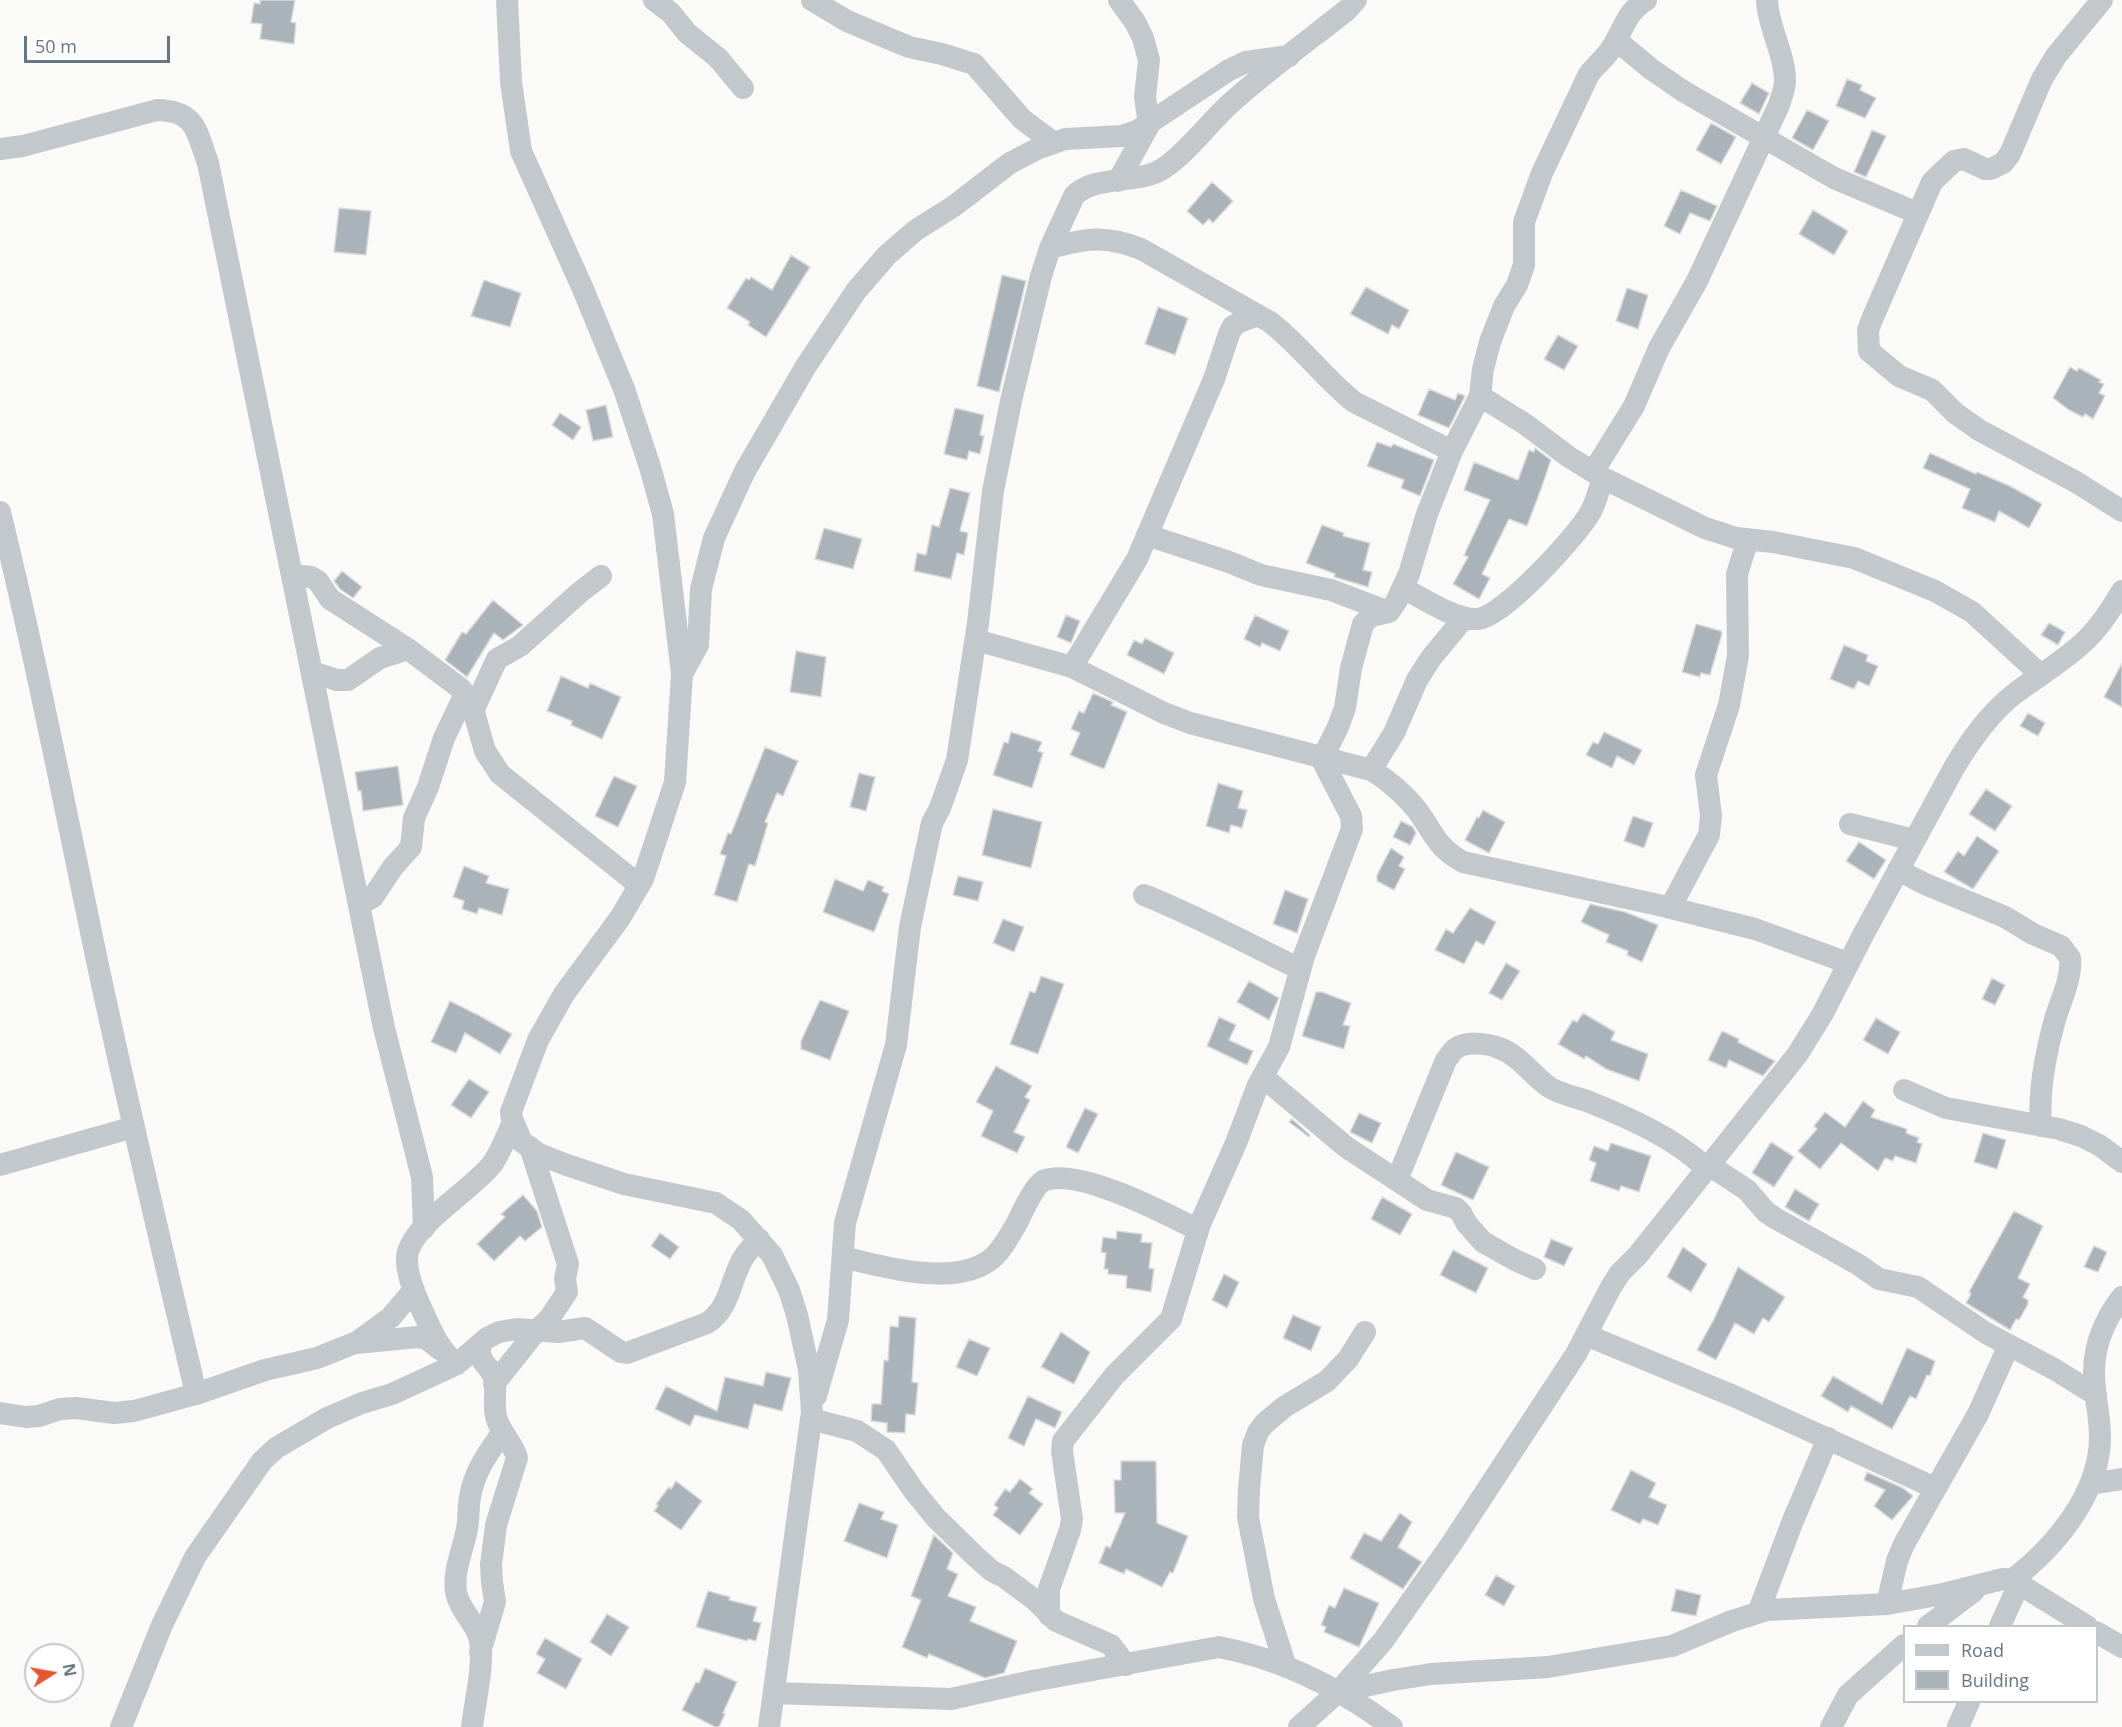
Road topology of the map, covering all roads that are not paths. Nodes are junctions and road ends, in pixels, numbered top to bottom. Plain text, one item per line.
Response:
1 (507, 0) edge
2 (654, 0) edge
3 (812, 0) edge
4 (1119, 0) edge
5 (1356, 0) edge
6 (1646, 0) edge
7 (1767, 0) edge
8 (2102, 0) edge
9 (846, 11) edge
10 (1616, 40) junction
11 (1289, 56) junction
12 (743, 88) dead end
13 (1149, 125) junction
14 (1763, 136) junction
15 (1054, 143) junction
16 (0, 149) edge
17 (1118, 181) junction
18 (1917, 213) junction
19 (1050, 248) junction
20 (1258, 315) junction
21 (1480, 396) junction
22 (1452, 451) junction
23 (1598, 475) junction
24 (2122, 511) edge
25 (0, 512) edge
26 (1147, 535) junction
27 (1748, 539) junction
28 (4, 543) edge
29 (292, 575) junction
30 (601, 576) dead end
31 (1403, 588) junction
32 (2122, 591) edge
33 (11, 602) edge
34 (1389, 612) junction
35 (1464, 618) junction
36 (976, 640) junction
37 (408, 649) junction
38 (1072, 667) junction
39 (312, 672) junction
40 (681, 674) junction
41 (2041, 675) junction
42 (469, 701) junction
43 (1321, 757) junction
44 (1371, 770) junction
45 (1850, 824) dead end
46 (1914, 840) junction
47 (1899, 870) junction
48 (639, 885) junction
49 (1143, 895) dead end
50 (360, 904) junction
51 (1670, 908) junction
52 (1848, 963) junction
53 (1300, 969) junction
54 (1263, 1077) junction
55 (1904, 1090) dead end
56 (513, 1122) junction
57 (2041, 1126) junction
58 (134, 1127) junction
59 (530, 1147) junction
60 (2122, 1162) edge
61 (0, 1165) edge
62 (1708, 1166) junction
63 (1396, 1180) junction
64 (424, 1228) junction
65 (1198, 1230) junction
66 (759, 1239) junction
67 (843, 1257) junction
68 (1535, 1269) dead end
69 (414, 1290) junction
70 (2122, 1297) edge
71 (537, 1330) junction
72 (1365, 1332) dead end
73 (1586, 1335) junction
74 (355, 1343) junction
75 (480, 1345) junction
76 (2009, 1345) junction
77 (449, 1357) junction
78 (494, 1384) junction
79 (196, 1394) junction
80 (2096, 1395) junction
81 (0, 1413) edge
82 (811, 1415) junction
83 (502, 1433) junction
84 (1828, 1438) junction
85 (2122, 1479) edge
86 (2090, 1484) junction
87 (1935, 1488) junction
88 (2016, 1582) junction
89 (1980, 1586) junction
90 (1887, 1604) junction
91 (1758, 1613) junction
92 (1049, 1615) junction
93 (1929, 1625) edge
94 (2000, 1625) edge
95 (2085, 1625) edge
96 (2098, 1633) edge
97 (1903, 1647) edge
98 (2122, 1647) edge
99 (480, 1652) junction
100 (1126, 1665) junction
101 (1287, 1667) junction
102 (1338, 1692) junction
103 (774, 1693) junction
104 (1968, 1703) edge
105 (121, 1727) edge
106 (472, 1727) edge
107 (769, 1727) edge
108 (1299, 1727) edge
109 (1392, 1727) edge
110 (1831, 1727) edge
111 (1958, 1727) edge

1 - 40 street
2 - 12 street
3 - 9 street
4 - 13 street
5 - 11 street
6 - 10 street
7 - 14 street
8 - 18 street
9 - 15 street
10 - 14 street
10 - 21 street
11 - 13 street
11 - 17 street
13 - 15 street
13 - 17 street
14 - 18 street
14 - 23 street
15 - 40 street
16 - 29 street
17 - 19 street
18 - 24 street
19 - 20 street
19 - 36 street
20 - 22 street
20 - 26 street
21 - 22 street
21 - 23 street
22 - 31 street
23 - 27 street
23 - 35 street
25 - 28 street
26 - 34 street
26 - 38 street
27 - 41 street
27 - 51 street
28 - 33 street
29 - 37 street
29 - 39 street
30 - 42 street
31 - 34 street
31 - 35 street
32 - 41 street
33 - 58 street
34 - 43 street
35 - 44 street
36 - 38 street
36 - 67 street
37 - 39 street
37 - 42 street
38 - 43 street
39 - 50 street
40 - 48 street
41 - 46 street
42 - 48 street
42 - 50 street
43 - 44 street
43 - 53 street
44 - 51 street
45 - 46 street
46 - 47 street
47 - 52 street
47 - 57 street
48 - 56 street
49 - 53 street
50 - 64 street
51 - 52 street
52 - 62 street
53 - 54 street
54 - 63 street
54 - 65 street
55 - 57 street
56 - 59 street
56 - 64 street
57 - 60 street
58 - 61 street
58 - 79 street
59 - 66 street
59 - 71 street
62 - 63 street
62 - 73 street
62 - 76 street
63 - 68 street
64 - 69 street
65 - 67 street
65 - 92 street
66 - 71 street
66 - 82 street
67 - 82 street
69 - 74 street
69 - 77 street
70 - 80 street
71 - 75 street
71 - 78 street
72 - 101 street
73 - 84 street
73 - 102 street
74 - 77 street
74 - 79 street
75 - 77 street
75 - 78 street
76 - 80 street
76 - 87 street
77 - 105 street
78 - 83 street
79 - 81 street
80 - 86 street
82 - 92 street
82 - 103 street
83 - 99 street
83 - 99 street
84 - 87 street
84 - 91 street
85 - 86 street
86 - 88 street
87 - 90 street
88 - 89 street
88 - 94 street
88 - 95 street
89 - 90 street
89 - 93 street
90 - 91 street
91 - 102 street
92 - 100 street
96 - 98 street
97 - 110 street
99 - 106 street
100 - 101 street
100 - 103 street
101 - 102 street
102 - 108 street
102 - 109 street
103 - 107 street
104 - 111 street

